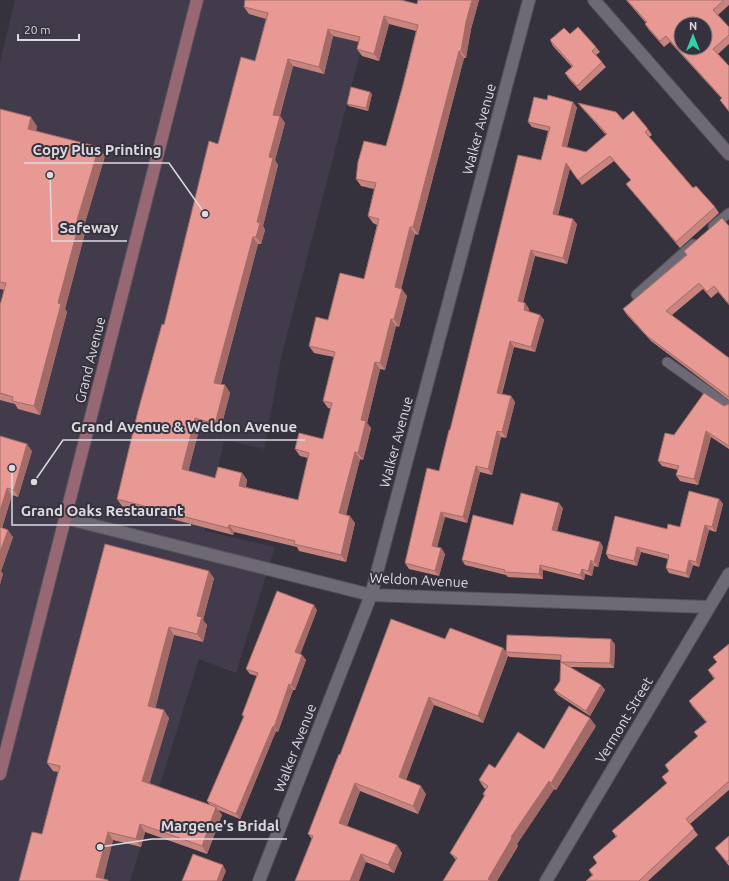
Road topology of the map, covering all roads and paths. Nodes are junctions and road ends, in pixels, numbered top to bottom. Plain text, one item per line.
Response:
1 (198, 0) edge
2 (529, 0) edge
3 (594, 0) edge
4 (729, 154) edge
5 (729, 213) edge
6 (636, 295) dead end
7 (667, 362) edge
8 (729, 406) edge
9 (65, 518) junction
10 (729, 574) edge
11 (371, 595) junction
12 (708, 607) junction
13 (0, 774) edge
14 (259, 881) edge
15 (546, 881) edge

1 - 9 main road, Grand Avenue
2 - 11 street, Walker Avenue
3 - 4 street
5 - 6 lane
7 - 8 lane
9 - 11 street, Weldon Avenue
9 - 13 main road, Grand Avenue
10 - 12 street, Vermont Street
11 - 12 street, Weldon Avenue
11 - 14 street, Walker Avenue
12 - 15 street, Vermont Street

